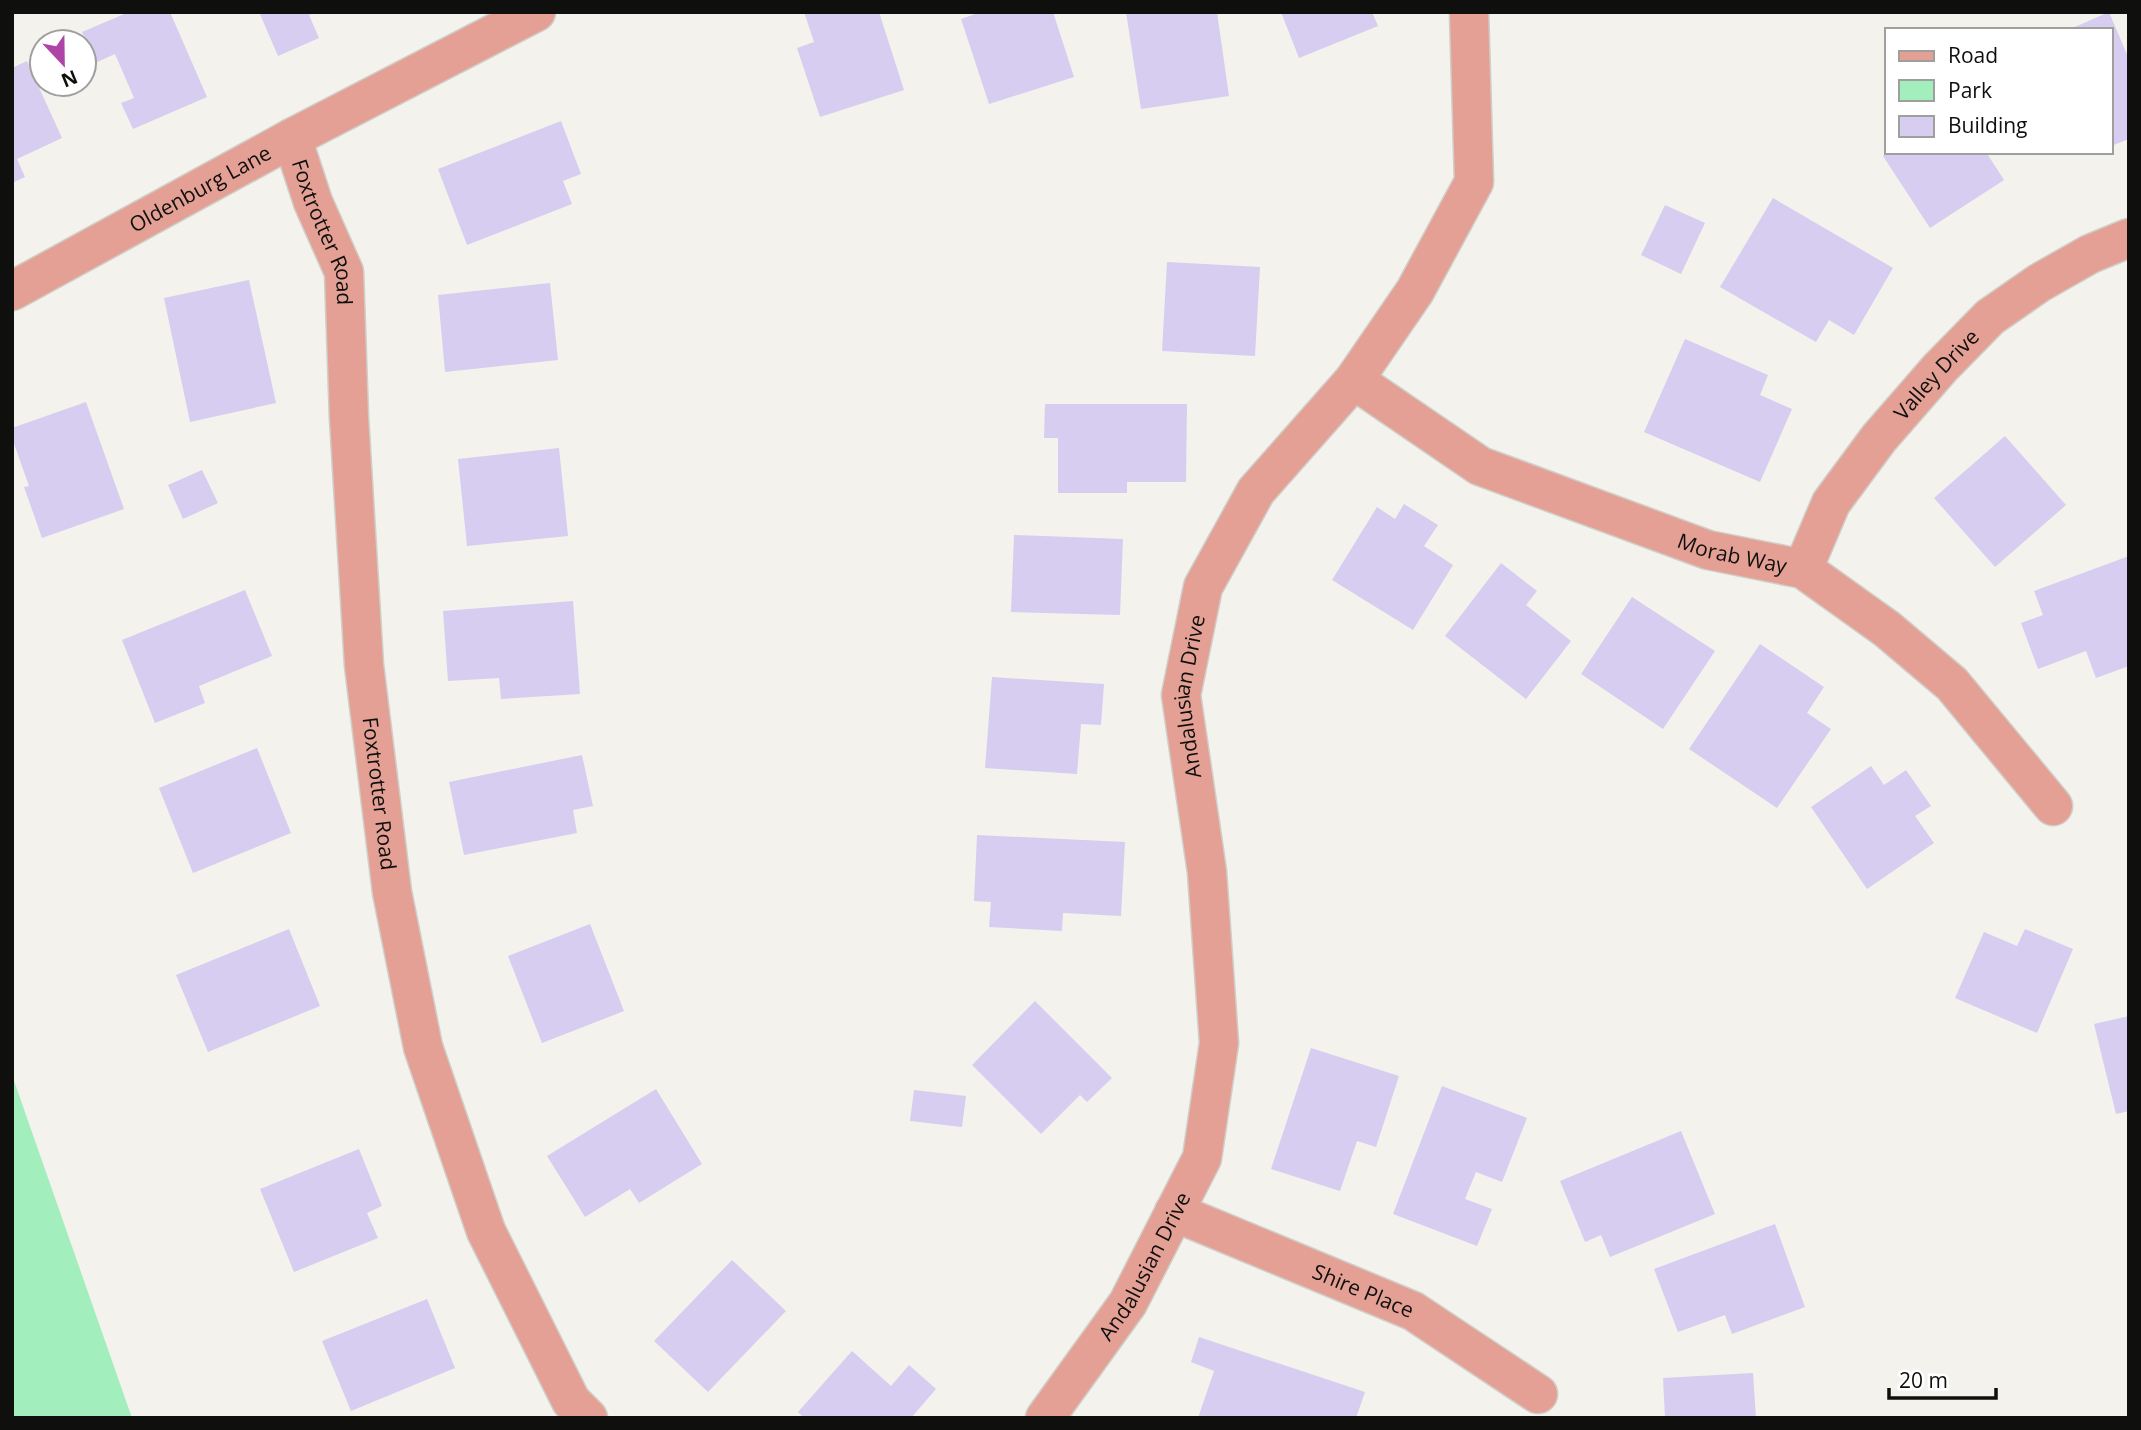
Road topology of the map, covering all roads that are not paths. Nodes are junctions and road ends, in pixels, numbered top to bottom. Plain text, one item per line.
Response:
1 (536, 12) edge
2 (1469, 12) edge
3 (292, 138) junction
4 (2129, 238) edge
5 (12, 291) edge
6 (1354, 380) junction
7 (1803, 569) junction
8 (2053, 806) dead end
9 (1174, 1212) junction
10 (1538, 1394) dead end
11 (588, 1418) edge
12 (1045, 1418) edge

1 - 3 street, Oldenburg Lane
2 - 6 street, Andalusian Drive
3 - 5 street, Oldenburg Lane
3 - 11 street, Foxtrotter Road
4 - 7 street, Valley Drive
6 - 7 street, Morab Way
6 - 9 street, Andalusian Drive
7 - 8 street, Morab Way
9 - 10 street, Shire Place
9 - 12 street, Andalusian Drive

